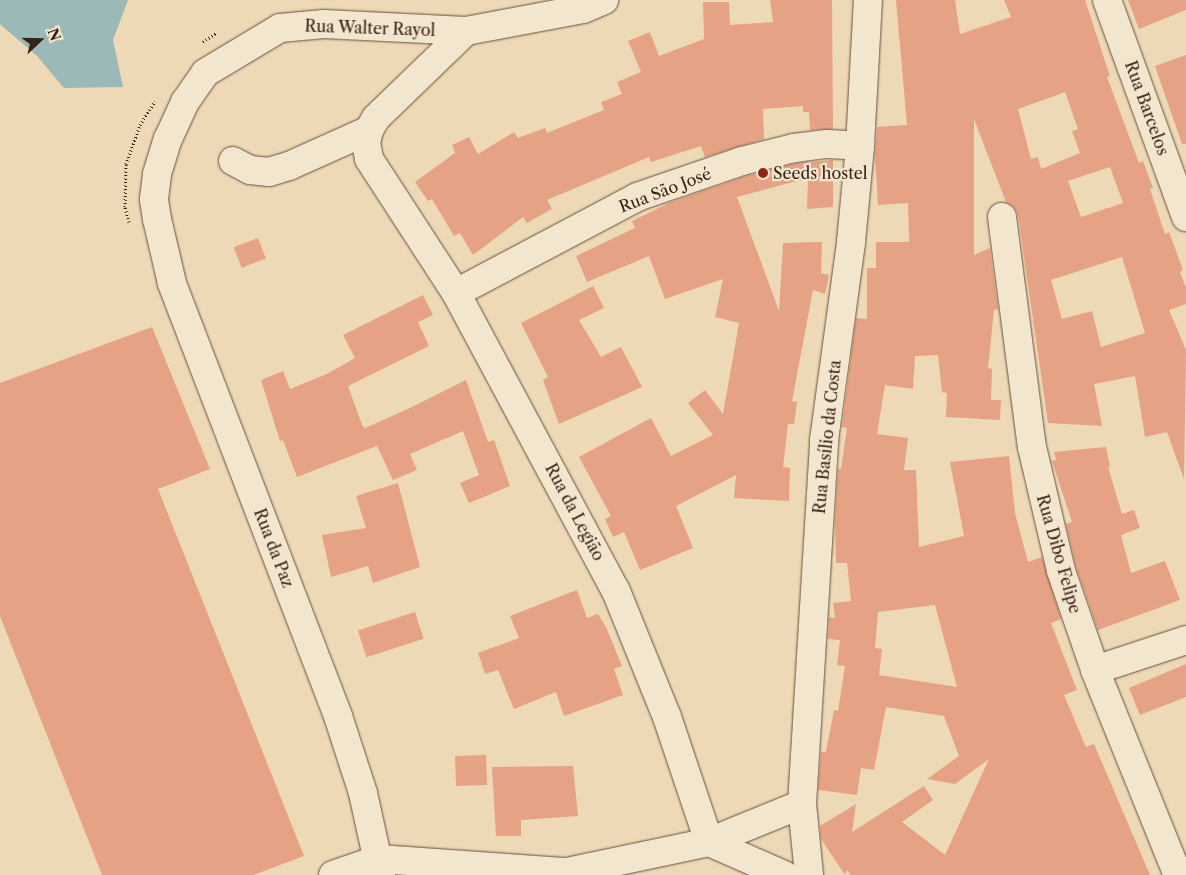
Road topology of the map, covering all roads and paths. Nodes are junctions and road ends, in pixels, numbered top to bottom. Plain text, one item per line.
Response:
1 (604, 0) edge
2 (868, 0) edge
3 (1107, 0) edge
4 (466, 31) junction
5 (369, 130) junction
6 (860, 146) junction
7 (233, 161) dead end
8 (1002, 217) dead end
9 (1186, 217) edge
10 (160, 241) joint
11 (456, 293) junction
12 (1186, 640) edge
13 (1095, 670) junction
14 (802, 804) junction
15 (709, 842) junction
16 (380, 867) edge
17 (567, 873) edge
18 (333, 875) edge
19 (784, 875) edge
20 (809, 875) edge
21 (1178, 875) edge

1 - 4 street, Rua Walter Rayol
2 - 6 street, Rua Basílio da Costa
3 - 9 street, Rua Barcelos
4 - 5 street
4 - 10 street, Rua Walter Rayol
5 - 7 street
5 - 11 street, Rua da Legião
6 - 11 street, Rua São José
6 - 14 street, Rua Basílio da Costa
8 - 13 street, Rua Dibo Felipe
10 - 16 street, Rua da Paz
11 - 15 street, Rua da Legião
12 - 13 street
13 - 21 street, Rua Dibo Felipe
14 - 15 street
14 - 20 street, Rua Basílio da Costa
15 - 17 street
15 - 19 street
16 - 17 street
16 - 18 street

